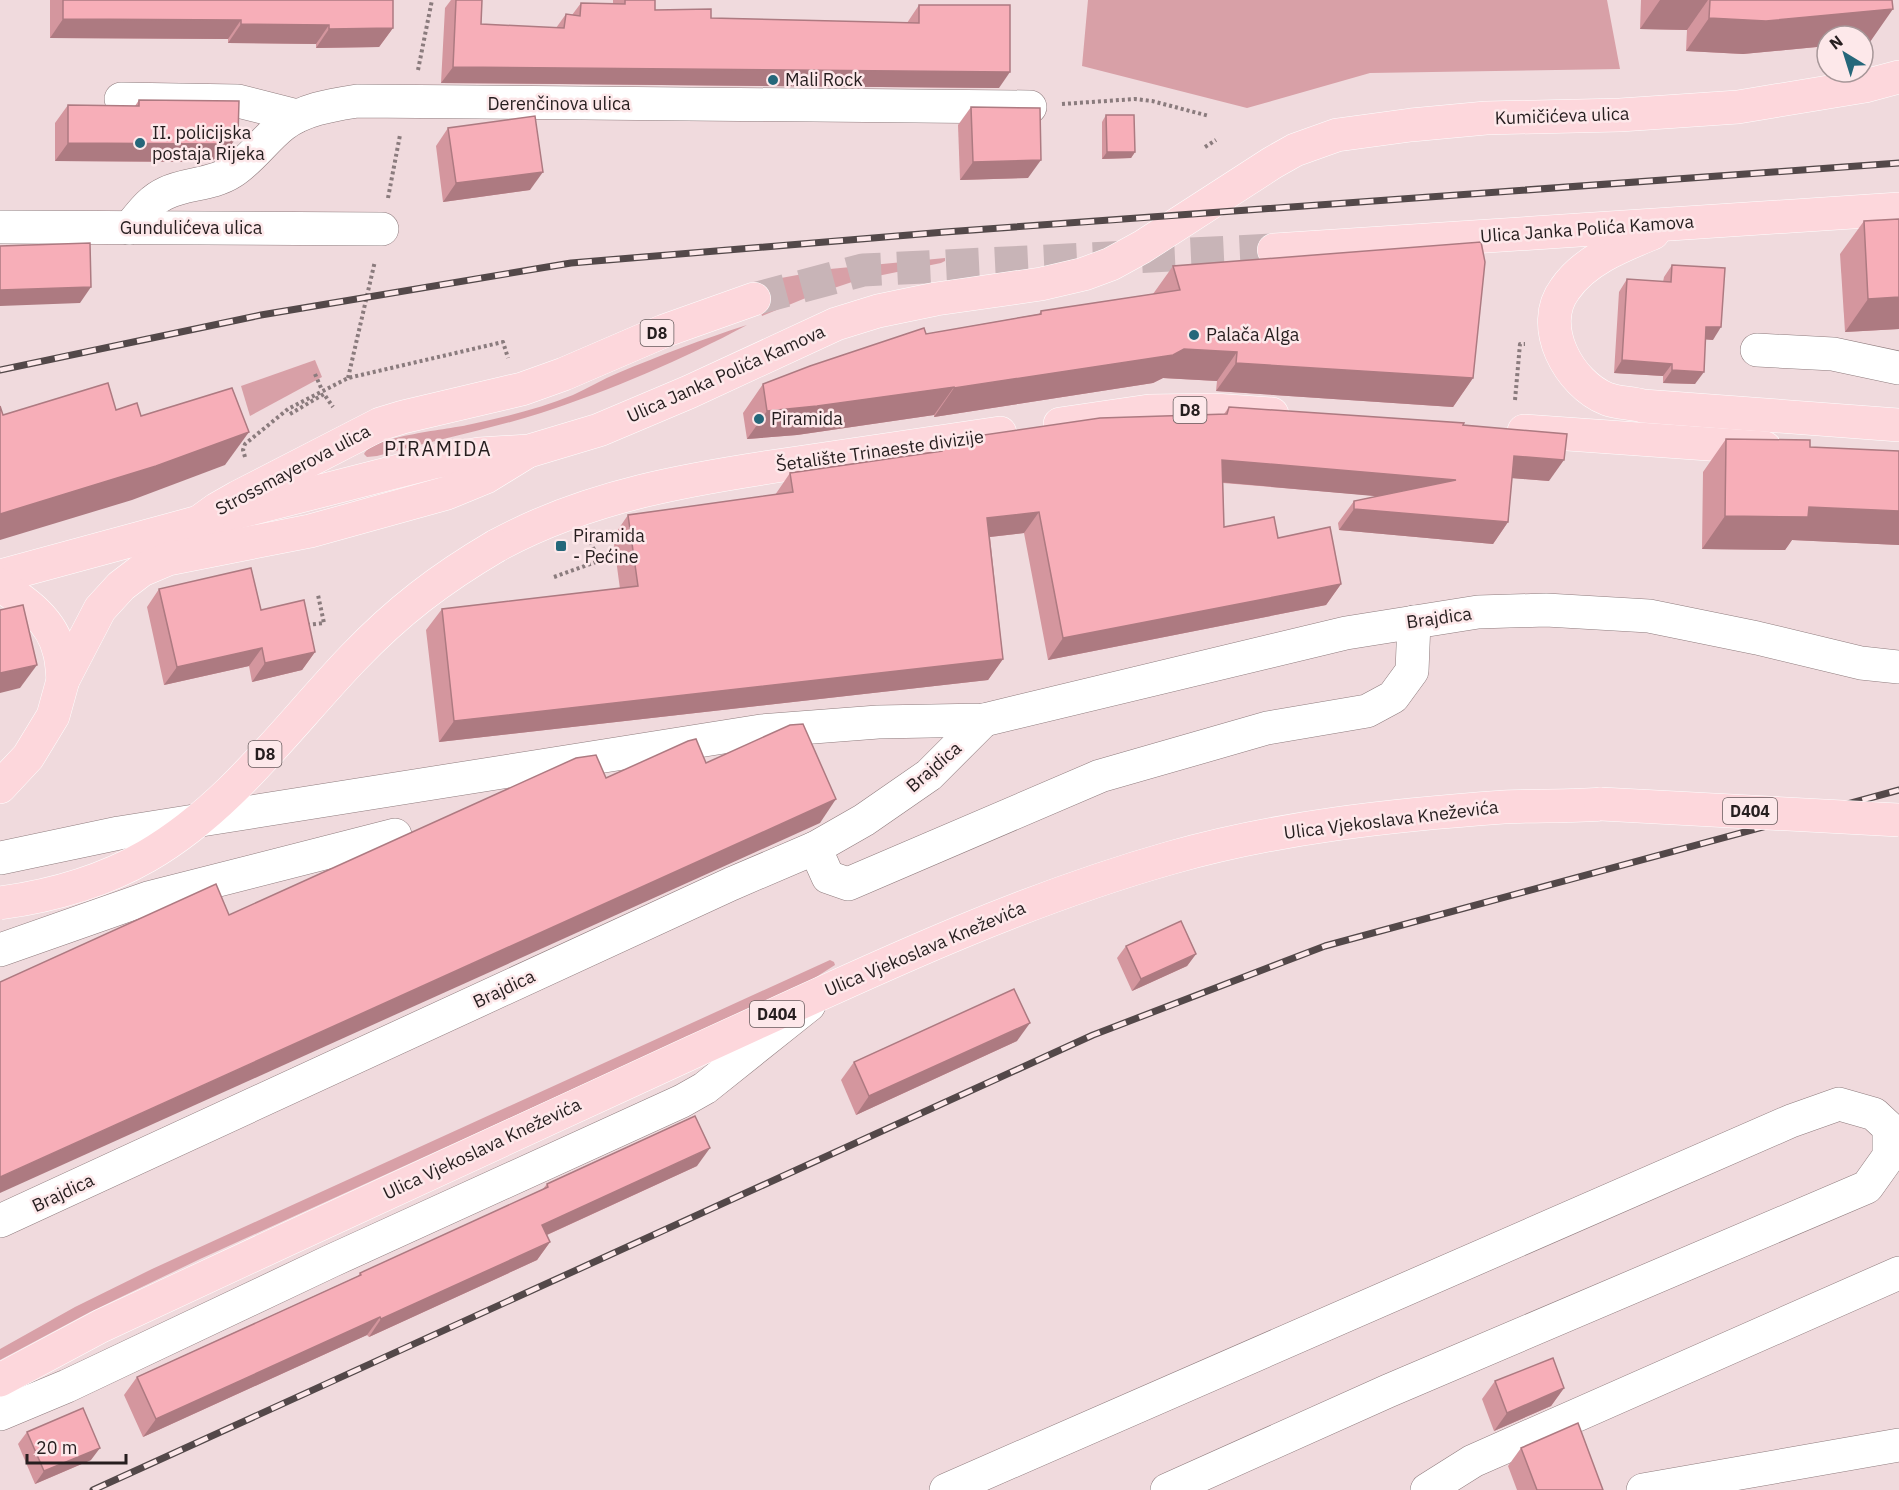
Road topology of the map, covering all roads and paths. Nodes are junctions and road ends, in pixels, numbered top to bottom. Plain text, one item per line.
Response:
1 (432, 0) edge
2 (418, 72) dead end
3 (1899, 77) edge
4 (121, 99) dead end
5 (1030, 107) joint
6 (297, 116) junction
7 (1209, 116) dead end
8 (402, 130) dead end
9 (1216, 140) dead end
10 (1205, 147) dead end
11 (1236, 185) joint
12 (1899, 209) edge
13 (1677, 224) junction
14 (0, 227) edge
15 (129, 228) junction
16 (382, 229) joint
17 (1274, 250) tunnel mouth
18 (371, 277) dead end
19 (754, 299) tunnel mouth
20 (1520, 344) dead end
21 (1757, 350) dead end
22 (509, 359) dead end
23 (1899, 368) edge
24 (315, 374) dead end
25 (348, 378) junction
26 (322, 390) junction
27 (1515, 400) dead end
28 (333, 407) dead end
29 (290, 414) dead end
30 (1300, 415) edge
31 (1899, 425) edge
32 (1490, 429) edge
33 (1795, 450) edge
34 (529, 451) junction
35 (248, 464) edge
36 (199, 522) junction
37 (591, 543) dead end
38 (0, 576) edge
39 (554, 577) dead end
40 (0, 585) edge
41 (318, 595) dead end
42 (306, 616) edge
43 (1414, 622) junction
44 (1899, 667) edge
45 (63, 680) junction
46 (984, 720) junction
47 (0, 787) edge
48 (1899, 820) edge
49 (395, 835) dead end
50 (815, 848) junction
51 (0, 858) edge
52 (0, 903) edge
53 (0, 950) edge
54 (824, 992) junction
55 (0, 1221) edge
56 (1899, 1273) edge
57 (0, 1380) edge
58 (0, 1414) edge
59 (1899, 1445) edge
60 (946, 1490) edge
61 (1167, 1490) edge
62 (1428, 1490) edge
63 (1643, 1490) edge

1 - 2 path
3 - 11 main road, Kumičićeva ulica
4 - 6 street
5 - 6 street, Derenčinova ulica
5 - 7 path
6 - 15 street, Derenčinova ulica
8 - 16 path
9 - 10 path
11 - 34 main road, Ulica Janka Polića Kamova
12 - 13 main road, Ulica Janka Polića Kamova
13 - 17 main road, Ulica Janka Polića Kamova
13 - 31 main road
14 - 15 street, Gundulićeva ulica
15 - 16 street, Gundulićeva ulica
18 - 25 path
19 - 36 main road, Strossmayerova ulica / D8
20 - 27 path
21 - 23 street
22 - 25 path
24 - 26 path
25 - 26 path
26 - 35 path
28 - 29 path
30 - 52 main road, Šetalište Trinaeste divizije / D8, bridge
32 - 33 main road
34 - 36 main road, Ulica Janka Polića Kamova
34 - 45 main road
36 - 38 main road, Strossmayerova ulica / D8
37 - 39 path
40 - 45 main road
41 - 42 path
43 - 44 street, Brajdica
43 - 46 street, Brajdica
43 - 50 street
45 - 47 main road
46 - 50 street, Brajdica
46 - 51 street, Brajdica
48 - 54 main road, Ulica Vjekoslava Kneževića / D404, bridge
49 - 53 street
50 - 55 street, Brajdica
54 - 57 main road, Ulica Vjekoslava Kneževića / D404
54 - 58 street
56 - 62 street
59 - 63 street
60 - 61 street

